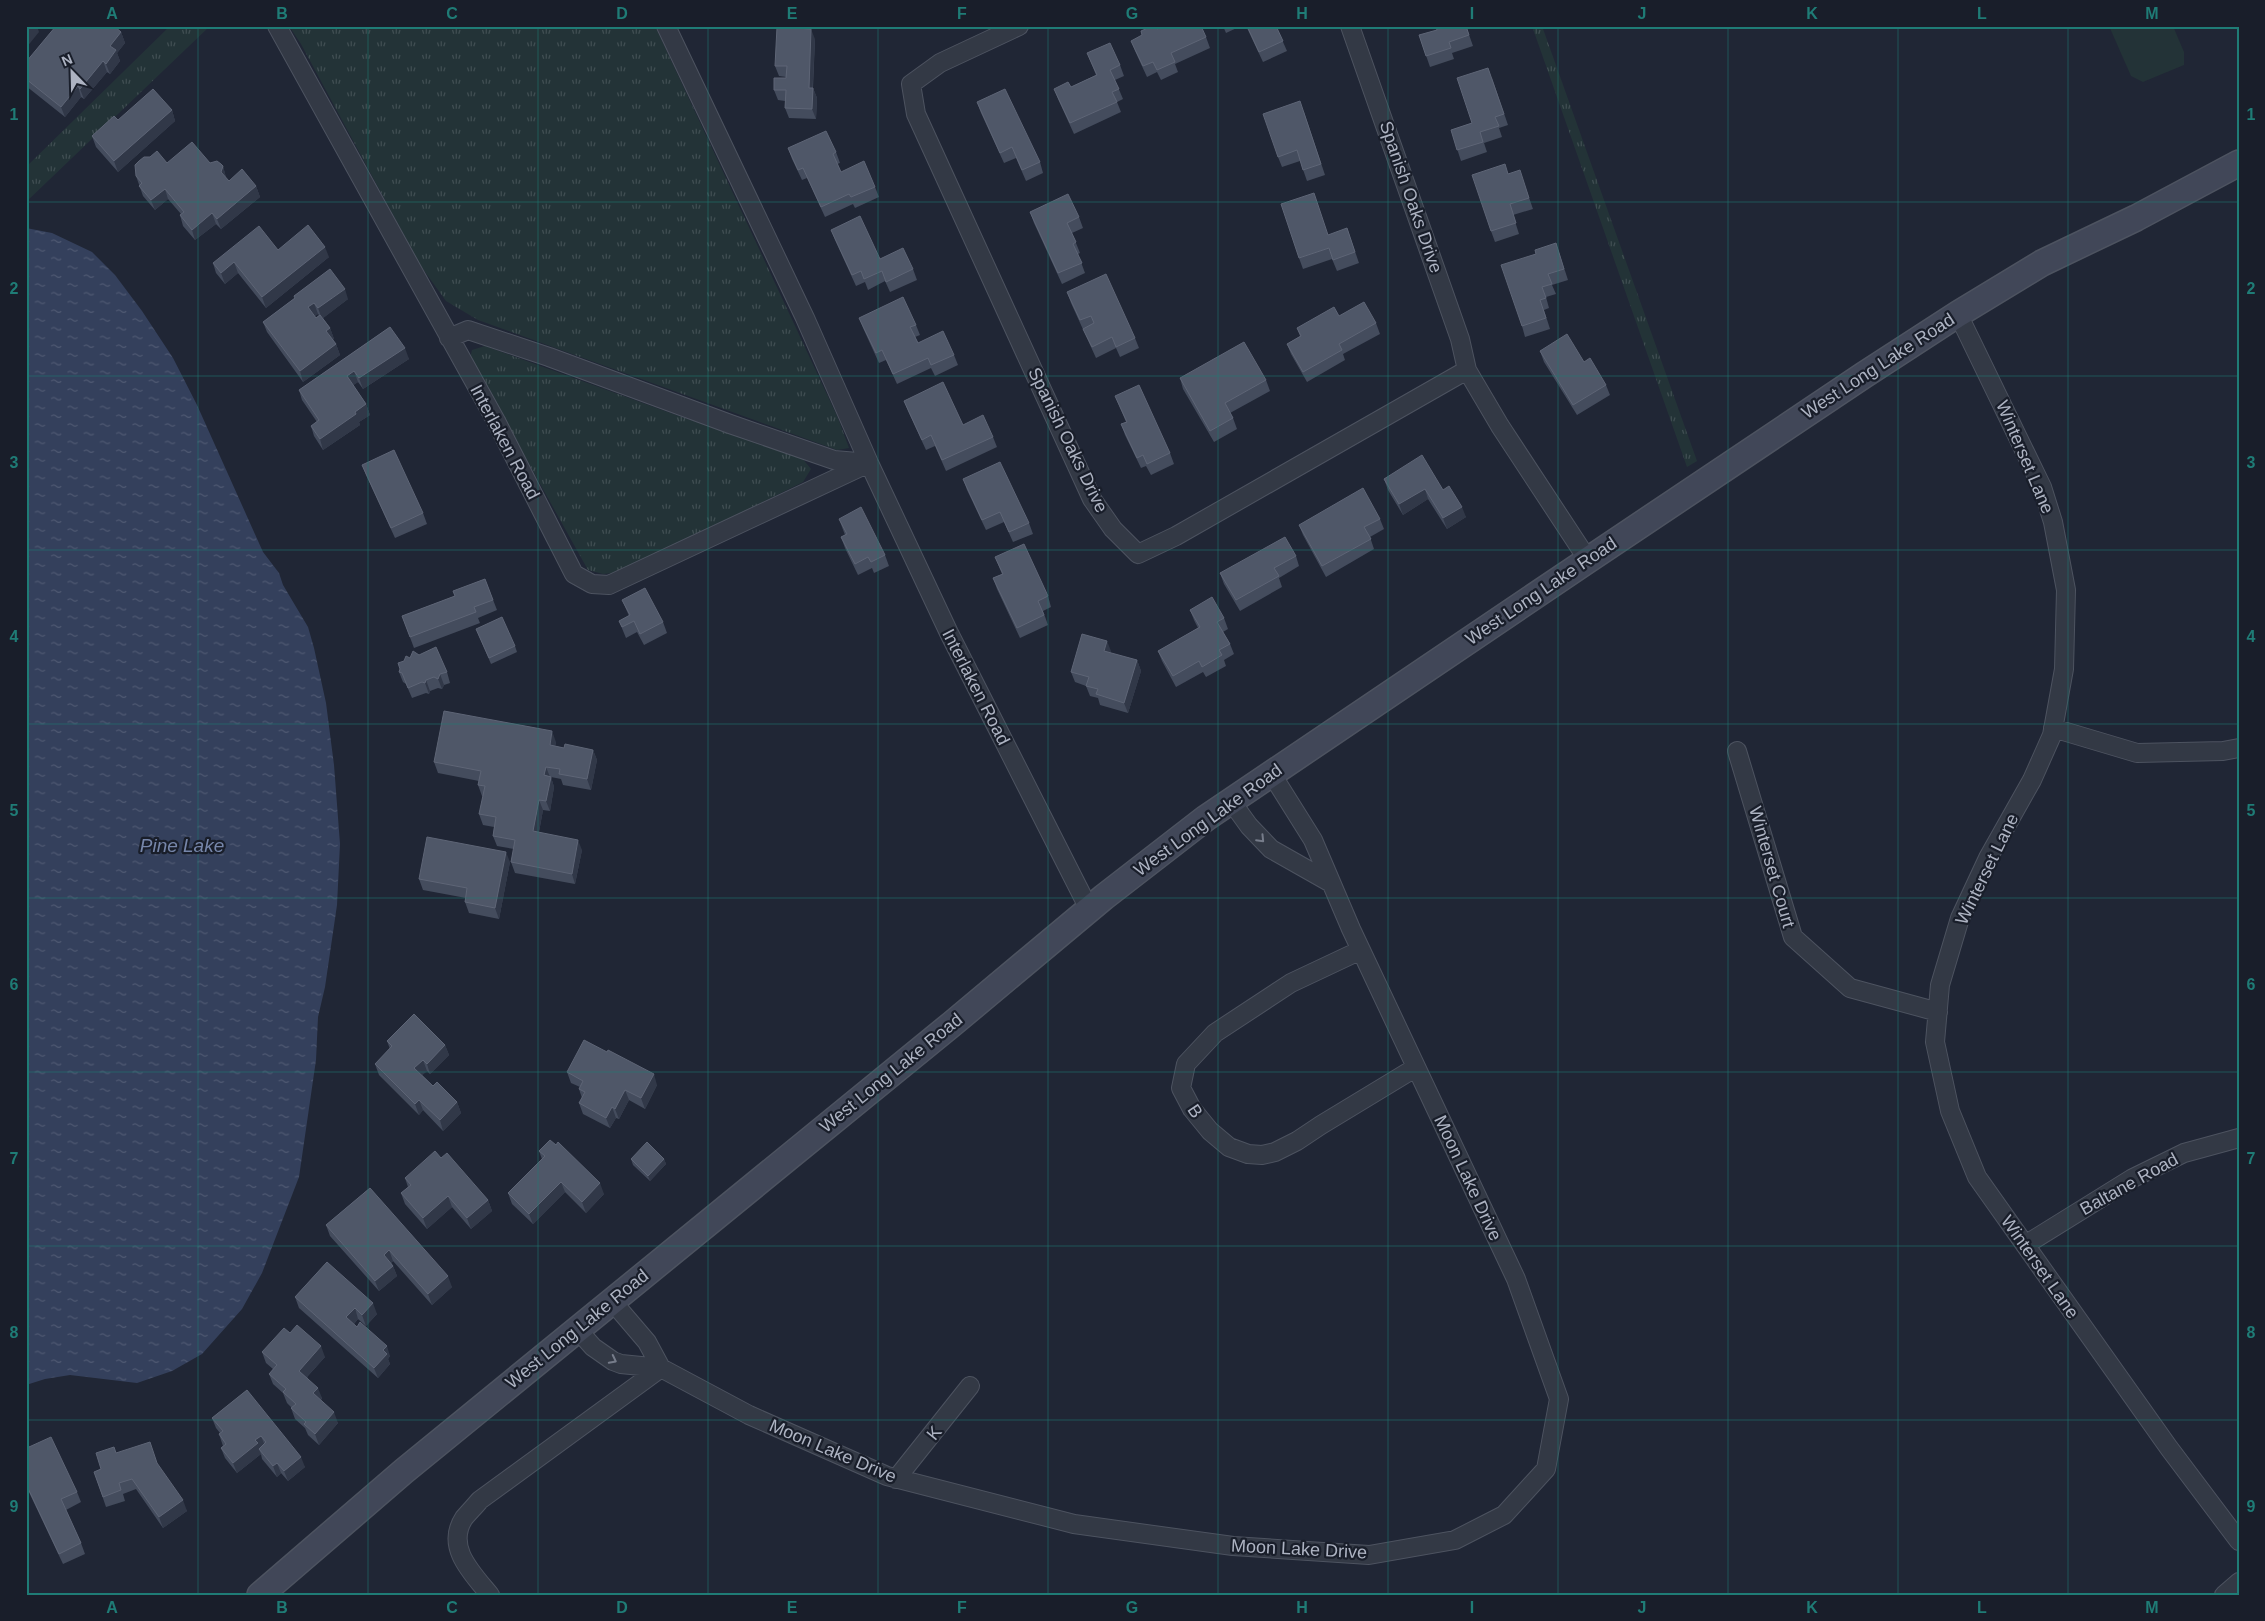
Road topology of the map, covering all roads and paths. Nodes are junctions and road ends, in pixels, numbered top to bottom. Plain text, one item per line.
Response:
1 (277, 26) edge
2 (666, 26) edge
3 (1019, 26) edge
4 (1350, 26) edge
5 (2239, 163) edge
6 (1958, 314) junction
7 (449, 338) junction
8 (1467, 370) junction
9 (869, 463) junction
10 (1588, 560) junction
11 (2053, 728) junction
12 (2239, 748) edge
13 (1737, 751) dead end
14 (1271, 773) junction
15 (1231, 801) junction
16 (1331, 883) junction
17 (1089, 909) junction
18 (1361, 950) junction
19 (1938, 1012) junction
20 (1415, 1068) junction
21 (2239, 1138) edge
22 (2025, 1245) junction
23 (612, 1301) junction
24 (577, 1329) junction
25 (661, 1368) junction
26 (970, 1386) dead end
27 (896, 1479) junction
28 (2239, 1541) edge
29 (2239, 1582) edge
30 (260, 1595) edge
31 (490, 1595) edge
32 (2224, 1595) edge

1 - 7 street, Interlaken Road
2 - 9 street, Interlaken Road
3 - 8 street, Spanish Oaks Drive
4 - 8 street, Spanish Oaks Drive
5 - 6 main road, West Long Lake Road
6 - 10 main road, West Long Lake Road
6 - 11 street, Winterset Lane
7 - 9 street
7 - 9 street, Interlaken Road
8 - 10 street, Spanish Oaks Drive
9 - 17 street, Interlaken Road
10 - 14 main road, West Long Lake Road
11 - 12 street
11 - 19 street, Winterset Lane
13 - 19 street, Winterset Court
14 - 15 main road, West Long Lake Road
14 - 16 street, Moon Lake Drive
15 -> 16 street
15 - 17 main road, West Long Lake Road
16 - 18 street, Moon Lake Drive
17 - 23 main road, West Long Lake Road
18 - 20 street, Moon Lake Drive
18 - 20 street, B
19 - 22 street, Winterset Lane
20 - 27 street, Moon Lake Drive
21 - 22 street, Baltane Road
22 - 28 street, Winterset Lane
23 - 24 main road, West Long Lake Road
23 - 25 street
24 -> 25 street, Moon Lake Drive
24 - 30 main road, West Long Lake Road
25 - 27 street, Moon Lake Drive
25 - 31 street
26 - 27 street, K
29 - 32 street

